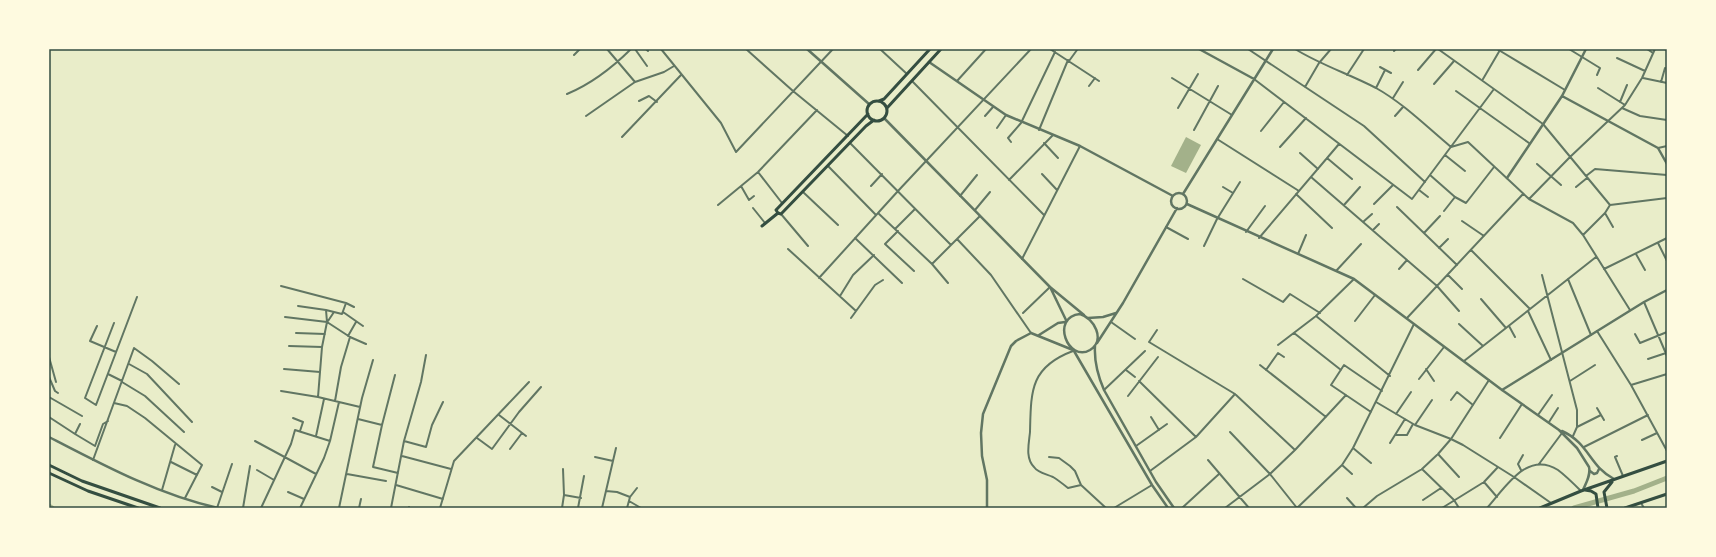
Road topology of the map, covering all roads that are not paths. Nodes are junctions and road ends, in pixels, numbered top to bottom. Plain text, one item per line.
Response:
1 (580, 49) edge
2 (607, 49) edge
3 (631, 49) edge
4 (636, 49) edge
5 (661, 49) edge
6 (746, 49) edge
7 (807, 49) edge
8 (833, 49) edge
9 (880, 49) edge
10 (930, 49) edge
11 (941, 49) edge
12 (986, 49) edge
13 (1031, 49) edge
14 (1050, 49) edge
15 (1199, 49) edge
16 (1248, 49) edge
17 (1273, 49) edge
18 (1295, 49) edge
19 (1304, 49) edge
20 (1331, 49) edge
21 (1364, 49) edge
22 (1396, 49) edge
23 (1437, 49) edge
24 (1569, 49) edge
25 (1586, 49) edge
26 (1647, 49) edge
27 (1655, 49) edge
28 (1077, 50) edge
29 (1499, 50) edge
30 (1206, 51) edge
31 (1055, 52) junction
32 (1394, 52) dead end
33 (1302, 53) junction
34 (1653, 53) junction
35 (574, 55) dead end
36 (1582, 58) junction
37 (1617, 58) dead end
38 (1068, 61) junction
39 (1266, 61) junction
40 (1454, 61) junction
41 (618, 62) junction
42 (821, 62) junction
43 (929, 62) junction
44 (1319, 63) junction
45 (647, 66) dead end
46 (674, 66) junction
47 (1380, 67) dead end
48 (1665, 68) dead end
49 (1385, 70) junction
50 (1418, 70) dead end
51 (1645, 71) junction
52 (1391, 73) dead end
53 (907, 74) junction
54 (1198, 74) dead end
55 (682, 75) junction
56 (1347, 75) junction
57 (1596, 75) dead end
58 (1095, 78) junction
59 (1172, 78) dead end
60 (1642, 78) junction
61 (1254, 79) junction
62 (1483, 79) dead end
63 (911, 80) junction
64 (956, 81) junction
65 (1099, 81) dead end
66 (635, 82) junction
67 (1403, 82) dead end
68 (1661, 82) junction
69 (1667, 83) edge
70 (1434, 84) dead end
71 (1628, 84) dead end
72 (1089, 86) dead end
73 (1218, 86) dead end
74 (1306, 87) junction
75 (1376, 88) junction
76 (1598, 88) dead end
77 (1189, 89) junction
78 (1494, 89) junction
79 (1566, 90) junction
80 (794, 91) junction
81 (1456, 91) dead end
82 (567, 94) dead end
83 (1562, 96) junction
84 (1393, 98) junction
85 (639, 101) dead end
86 (880, 101) junction
87 (984, 101) junction
88 (1210, 101) junction
89 (657, 102) junction
90 (1284, 102) junction
91 (1620, 102) junction
92 (870, 104) junction
93 (1625, 106) junction
94 (993, 107) junction
95 (1403, 107) junction
96 (887, 108) junction
97 (1178, 108) dead end
98 (1479, 108) junction
99 (1622, 108) junction
100 (817, 110) junction
101 (868, 114) junction
102 (1232, 115) junction
103 (586, 116) dead end
104 (985, 116) dead end
105 (1006, 116) junction
106 (1395, 116) dead end
107 (884, 118) junction
108 (1306, 118) junction
109 (874, 120) junction
110 (1667, 120) edge
111 (1608, 121) junction
112 (1021, 123) junction
113 (1543, 124) junction
114 (958, 128) junction
115 (997, 128) dead end
116 (1039, 130) junction
117 (1194, 130) dead end
118 (1260, 131) dead end
119 (1053, 134) junction
120 (848, 136) junction
121 (622, 137) dead end
122 (1217, 139) junction
123 (1011, 142) dead end
124 (850, 143) junction
125 (1044, 143) junction
126 (1529, 143) junction
127 (1339, 144) junction
128 (1080, 146) junction
129 (1667, 146) edge
130 (1280, 147) dead end
131 (1451, 147) junction
132 (1658, 148) junction
133 (1300, 153) dead end
134 (1445, 155) junction
135 (1570, 157) junction
136 (1058, 158) dead end
137 (1327, 158) junction
138 (927, 162) junction
139 (1537, 164) dead end
140 (1667, 164) edge
141 (828, 166) junction
142 (1494, 167) junction
143 (1318, 169) junction
144 (1465, 171) dead end
145 (758, 172) junction
146 (882, 174) junction
147 (1042, 174) dead end
148 (977, 175) dead end
149 (1430, 175) junction
150 (1667, 175) edge
151 (1311, 177) junction
152 (1551, 177) junction
153 (1587, 177) junction
154 (1507, 178) junction
155 (1352, 179) dead end
156 (1010, 180) junction
157 (1240, 182) dead end
158 (1425, 182) junction
159 (1393, 185) junction
160 (1560, 185) dead end
161 (740, 186) junction
162 (871, 186) dead end
163 (1223, 187) dead end
164 (1360, 187) dead end
165 (1576, 187) dead end
166 (1056, 190) junction
167 (1419, 190) junction
168 (898, 191) junction
169 (1299, 191) junction
170 (803, 192) junction
171 (990, 192) dead end
172 (1233, 193) junction
173 (1184, 194) junction
174 (1296, 194) junction
175 (1523, 194) junction
176 (754, 196) dead end
177 (960, 196) junction
178 (1173, 196) junction
179 (1428, 197) dead end
180 (1455, 197) junction
181 (1667, 198) edge
182 (1529, 199) junction
183 (782, 204) junction
184 (1186, 204) junction
185 (1374, 204) dead end
186 (718, 205) dead end
187 (1344, 205) junction
188 (1610, 205) junction
189 (1265, 206) dead end
190 (1397, 207) dead end
191 (754, 208) dead end
192 (915, 208) junction
193 (1177, 208) junction
194 (975, 210) junction
195 (1444, 211) dead end
196 (1605, 213) junction
197 (779, 214) junction
198 (877, 214) junction
199 (1372, 214) dead end
200 (1044, 215) junction
201 (980, 216) junction
202 (1440, 216) dead end
203 (1217, 219) junction
204 (1462, 221) dead end
205 (1363, 222) junction
206 (1379, 224) dead end
207 (764, 225) joint
208 (838, 225) dead end
209 (1166, 227) junction
210 (1613, 227) dead end
211 (1332, 228) dead end
212 (896, 230) junction
213 (1373, 230) junction
214 (1246, 232) junction
215 (1424, 234) junction
216 (1584, 235) junction
217 (1306, 236) dead end
218 (1484, 236) junction
219 (855, 238) junction
220 (1259, 238) junction
221 (1667, 238) edge
222 (957, 239) junction
223 (1188, 239) dead end
224 (1448, 239) dead end
225 (1658, 243) junction
226 (1361, 244) dead end
227 (951, 245) junction
228 (808, 246) dead end
229 (1204, 246) dead end
230 (1439, 248) junction
231 (788, 249) dead end
232 (1471, 250) junction
233 (1636, 254) junction
234 (874, 255) junction
235 (1297, 255) junction
236 (1596, 257) junction
237 (1022, 258) junction
238 (1407, 260) junction
239 (1667, 261) edge
240 (932, 264) junction
241 (1457, 265) junction
242 (1399, 269) dead end
243 (1604, 270) junction
244 (1645, 270) dead end
245 (914, 271) dead end
246 (1336, 271) junction
247 (1448, 275) junction
248 (1542, 275) dead end
249 (819, 278) junction
250 (1243, 279) dead end
251 (883, 280) dead end
252 (1354, 280) junction
253 (1568, 280) junction
254 (902, 283) dead end
255 (948, 283) dead end
256 (281, 286) dead end
257 (1438, 286) junction
258 (1050, 287) junction
259 (1462, 289) dead end
260 (1667, 290) edge
261 (1375, 295) junction
262 (840, 296) junction
263 (1548, 296) junction
264 (137, 297) dead end
265 (1481, 299) dead end
266 (1644, 302) junction
267 (346, 303) junction
268 (298, 306) dead end
269 (354, 307) dead end
270 (1530, 309) junction
271 (326, 310) junction
272 (1630, 310) junction
273 (856, 311) junction
274 (1459, 311) dead end
275 (1528, 311) junction
276 (334, 312) junction
277 (343, 312) junction
278 (1116, 312) junction
279 (1023, 313) dead end
280 (1320, 313) junction
281 (1084, 315) junction
282 (1316, 316) junction
283 (284, 317) dead end
284 (852, 318) dead end
285 (1088, 318) junction
286 (1407, 318) junction
287 (1065, 321) junction
288 (1355, 321) dead end
289 (327, 322) junction
290 (356, 322) junction
291 (1111, 322) junction
292 (114, 323) dead end
293 (1414, 324) junction
294 (1459, 324) dead end
295 (97, 326) dead end
296 (363, 326) dead end
297 (1508, 327) junction
298 (1157, 330) dead end
299 (1597, 331) junction
300 (1667, 332) edge
301 (1031, 333) junction
302 (1294, 333) junction
303 (296, 334) dead end
304 (325, 334) junction
305 (1635, 334) dead end
306 (1039, 335) junction
307 (1591, 335) junction
308 (349, 336) junction
309 (1658, 336) junction
310 (1515, 337) dead end
311 (1135, 339) dead end
312 (366, 344) dead end
313 (1096, 344) junction
314 (1278, 345) dead end
315 (289, 346) dead end
316 (322, 346) junction
317 (1483, 346) junction
318 (1444, 347) junction
319 (104, 348) junction
320 (1074, 350) junction
321 (1145, 351) dead end
322 (116, 352) junction
323 (1563, 352) junction
324 (1666, 353) junction
325 (426, 355) dead end
326 (1667, 356) edge
327 (49, 357) edge
328 (1158, 357) dead end
329 (1284, 357) dead end
330 (1648, 358) dead end
331 (373, 360) dead end
332 (1551, 360) junction
333 (1464, 361) junction
334 (128, 364) junction
335 (1260, 365) dead end
336 (1595, 365) dead end
337 (284, 369) dead end
338 (1426, 369) junction
339 (1126, 370) junction
340 (1266, 370) junction
341 (1341, 370) junction
342 (320, 372) junction
343 (108, 374) junction
344 (1667, 374) edge
345 (395, 375) dead end
346 (1390, 376) junction
347 (49, 377) edge
348 (1135, 377) dead end
349 (1419, 379) dead end
350 (1434, 380) dead end
351 (1489, 380) junction
352 (1139, 381) junction
353 (1570, 381) junction
354 (56, 382) dead end
355 (122, 382) junction
356 (529, 382) dead end
357 (179, 384) dead end
358 (1631, 385) junction
359 (541, 387) dead end
360 (1104, 390) junction
361 (1502, 390) junction
362 (281, 391) dead end
363 (1382, 391) junction
364 (1411, 392) dead end
365 (58, 393) dead end
366 (1235, 394) junction
367 (1346, 395) junction
368 (1552, 395) dead end
369 (1128, 396) dead end
370 (49, 397) edge
371 (318, 397) junction
372 (324, 399) junction
373 (1432, 400) dead end
374 (1451, 400) dead end
375 (335, 401) junction
376 (114, 402) junction
377 (339, 402) junction
378 (443, 402) dead end
379 (1376, 402) junction
380 (1522, 404) junction
381 (1473, 405) junction
382 (360, 407) junction
383 (1558, 408) dead end
384 (1597, 408) dead end
385 (1371, 412) junction
386 (1396, 414) junction
387 (499, 415) junction
388 (1538, 415) junction
389 (1601, 415) junction
390 (1648, 415) junction
391 (82, 416) dead end
392 (49, 417) edge
393 (1151, 417) dead end
394 (1326, 417) junction
395 (293, 418) dead end
396 (358, 419) junction
397 (1405, 419) junction
398 (1604, 420) dead end
399 (108, 421) junction
400 (192, 422) dead end
401 (1548, 422) junction
402 (80, 424) dead end
403 (382, 424) junction
404 (510, 424) junction
405 (1167, 424) dead end
406 (1414, 424) junction
407 (1577, 428) junction
408 (1159, 430) junction
409 (1559, 430) junction
410 (300, 431) junction
411 (184, 432) dead end
412 (522, 432) junction
413 (1230, 432) dead end
414 (1562, 433) junction
415 (1657, 433) junction
416 (75, 434) junction
417 (1395, 435) junction
418 (316, 436) junction
419 (526, 436) dead end
420 (1573, 436) junction
421 (49, 437) edge
422 (1196, 437) junction
423 (477, 438) junction
424 (1500, 438) dead end
425 (1451, 439) junction
426 (404, 440) junction
427 (1642, 440) dead end
428 (255, 441) dead end
429 (330, 441) junction
430 (1390, 443) dead end
431 (176, 444) junction
432 (1136, 446) junction
433 (1584, 447) junction
434 (616, 448) dead end
435 (1353, 448) junction
436 (510, 449) dead end
437 (1295, 450) junction
438 (1667, 451) edge
439 (1438, 454) junction
440 (1523, 455) dead end
441 (284, 456) junction
442 (402, 456) junction
443 (1617, 456) dead end
444 (595, 457) dead end
445 (1049, 457) dead end
446 (94, 460) junction
447 (1208, 460) dead end
448 (613, 461) junction
449 (1667, 461) edge
450 (171, 462) junction
451 (1370, 463) dead end
452 (232, 464) dead end
453 (49, 465) edge
454 (1342, 465) junction
455 (1539, 465) junction
456 (250, 466) dead end
457 (1498, 467) junction
458 (451, 469) junction
459 (564, 469) dead end
460 (1422, 469) junction
461 (1599, 469) junction
462 (257, 470) dead end
463 (1150, 470) junction
464 (1521, 470) junction
465 (1590, 471) junction
466 (49, 473) edge
467 (398, 473) junction
468 (1220, 473) junction
469 (316, 474) junction
470 (346, 474) junction
471 (1270, 474) junction
472 (1352, 474) dead end
473 (197, 475) junction
474 (584, 476) dead end
475 (1459, 477) dead end
476 (1514, 477) junction
477 (1624, 477) junction
478 (274, 480) junction
479 (1615, 480) junction
480 (386, 481) dead end
481 (1484, 482) junction
482 (396, 485) junction
483 (1081, 485) junction
484 (1152, 485) junction
485 (212, 486) dead end
486 (637, 488) dead end
487 (1441, 488) junction
488 (162, 490) junction
489 (1582, 490) junction
490 (606, 491) junction
491 (222, 492) junction
492 (288, 492) dead end
493 (1667, 494) edge
494 (564, 496) junction
495 (1240, 496) junction
496 (630, 497) junction
497 (1497, 497) junction
498 (185, 498) junction
499 (361, 498) dead end
500 (581, 498) junction
501 (1347, 498) dead end
502 (304, 499) junction
503 (442, 500) junction
504 (1423, 500) dead end
505 (1454, 500) junction
506 (629, 501) junction
507 (1550, 503) junction
508 (1641, 503) junction
509 (1607, 507) edge
510 (138, 508) edge
511 (160, 508) edge
512 (218, 508) edge
513 (243, 508) edge
514 (261, 508) edge
515 (300, 508) edge
516 (339, 508) edge
517 (359, 508) edge
518 (391, 508) edge
519 (440, 508) edge
520 (562, 508) edge
521 (578, 508) edge
522 (602, 508) edge
523 (627, 508) edge
524 (641, 508) edge
525 (987, 508) edge
526 (1106, 508) edge
527 (1114, 508) edge
528 (1168, 508) edge
529 (1174, 508) edge
530 (1182, 508) edge
531 (1225, 508) edge
532 (1249, 508) edge
533 (1298, 508) edge
534 (1356, 508) edge
535 (1363, 508) edge
536 (1442, 508) edge
537 (1460, 508) edge
538 (1487, 508) edge
539 (1540, 508) edge
540 (1598, 508) edge
541 (1625, 508) edge
542 (1644, 508) edge

1 - 35 street
2 - 41 street
3 - 41 street
4 - 45 street
5 - 46 street
6 - 80 street
7 - 42 street
8 - 42 street
9 - 53 street
10 - 53 main road
11 - 43 main road
12 - 64 street
13 - 87 street
14 - 31 street
15 - 30 street
16 - 39 street
17 - 39 street
18 - 33 street
19 - 33 street
20 - 44 street
21 - 56 street
22 - 32 street
23 - 40 street
23 - 50 street
24 - 36 street
25 - 36 street
26 - 34 street
27 - 34 street
28 - 38 street
29 - 62 street
29 - 79 street
30 - 61 street
31 - 38 street
31 - 112 street
33 - 44 street
34 - 51 street
36 - 57 street
36 - 79 street
37 - 51 street
38 - 58 street
38 - 116 street
39 - 61 street
39 - 74 street
40 - 70 street
40 - 78 street
41 - 66 street
41 - 82 street
42 - 80 street
42 - 92 street
43 - 63 main road
43 - 64 street
44 - 56 street
44 - 74 street
46 - 55 street
46 - 66 street
47 - 49 street
48 - 68 street
49 - 52 street
49 - 75 street
51 - 60 street
53 - 86 main road
54 - 77 street
55 - 80 street
55 - 89 street
56 - 75 street
58 - 65 street
58 - 72 street
59 - 77 street
60 - 68 street
60 - 93 street
61 - 90 street
61 - 102 street
63 - 96 main road
63 - 114 street
64 - 87 street
66 - 103 street
67 - 84 street
68 - 69 street
71 - 91 street
73 - 88 street
74 - 158 street
75 - 84 street
76 - 91 street
77 - 88 street
77 - 97 street
78 - 98 street
78 - 113 street
79 - 83 street
80 - 100 street
81 - 98 street
83 - 111 street
83 - 113 street
84 - 95 street
85 - 89 street
86 - 92 main road
86 - 96 main road
87 - 94 street
87 - 114 street
88 - 102 street
88 - 117 street
89 - 121 street
90 - 108 street
90 - 118 street
91 - 93 street
92 - 101 main road
93 - 99 street
94 - 104 street
94 - 105 street
95 - 106 street
95 - 131 street
96 - 107 main road
98 - 126 street
98 - 131 street
99 - 110 street
99 - 111 street
100 - 120 street
100 - 145 street
101 - 109 main road
101 - 120 main road
102 - 122 street
105 - 112 street
105 - 115 street
107 - 109 main road
107 - 138 street
108 - 127 street
108 - 130 street
109 - 124 main road
111 - 132 street
111 - 135 street
112 - 116 street
112 - 123 street
113 - 126 street
113 - 135 street
114 - 138 street
114 - 156 street
116 - 119 street
119 - 125 street
119 - 128 street
120 - 183 main road
122 - 169 street
122 - 173 street
124 - 141 main road
124 - 146 street
125 - 136 street
125 - 156 street
126 - 154 street
127 - 137 street
127 - 159 street
128 - 166 street
128 - 178 street
129 - 132 street
131 - 134 street
131 - 142 street
132 - 140 street
133 - 143 street
134 - 144 street
134 - 149 street
135 - 152 street
135 - 153 street
137 - 143 street
137 - 155 street
138 - 168 street
138 - 177 street
139 - 152 street
141 - 170 main road
141 - 198 street
142 - 154 street
142 - 180 street
143 - 151 street
145 - 161 street
145 - 183 street
146 - 162 street
146 - 168 street
147 - 166 street
148 - 177 street
149 - 158 street
149 - 180 street
150 - 153 street
151 - 169 street
151 - 187 street
152 - 160 street
152 - 182 street
153 - 165 street
153 - 188 street
154 - 175 street
156 - 200 street
157 - 172 street
158 - 167 street
159 - 167 street
159 - 185 street
161 - 176 street
161 - 186 street
163 - 172 street
164 - 187 street
166 - 200 street
167 - 179 street
168 - 192 street
168 - 198 street
169 - 174 street
170 - 197 main road
170 - 208 street
171 - 194 street
172 - 203 street
173 - 178 street
173 - 184 street
174 - 211 street
174 - 220 street
175 - 182 street
175 - 218 street
177 - 194 street
178 - 193 street
180 - 195 street
181 - 188 street
182 - 216 street
183 - 197 main road
184 - 193 street
184 - 203 street
187 - 205 street
188 - 196 street
189 - 214 street
190 - 215 street
191 - 207 street
192 - 212 street
192 - 227 street
193 - 209 street
194 - 201 street
196 - 210 street
196 - 216 street
197 - 207 main road
197 - 228 street
198 - 212 street
198 - 219 street
199 - 205 street
200 - 237 street
201 - 222 street
201 - 237 street
202 - 215 street
203 - 214 street
203 - 229 street
204 - 218 street
205 - 213 street
206 - 213 street
209 - 223 street
209 - 278 street
212 - 240 street
212 - 245 street
213 - 238 street
214 - 220 street
215 - 230 street
216 - 236 street
217 - 235 street
218 - 232 street
219 - 234 street
219 - 249 street
220 - 235 street
221 - 225 street
222 - 227 street
222 - 301 street
224 - 230 street
225 - 233 street
225 - 239 street
226 - 246 street
227 - 240 street
230 - 241 street
231 - 249 street
232 - 241 street
232 - 270 street
233 - 243 street
233 - 244 street
234 - 254 street
234 - 262 street
235 - 246 street
236 - 243 street
236 - 253 street
237 - 258 street
238 - 242 street
238 - 257 street
240 - 255 street
241 - 247 street
243 - 272 street
246 - 252 street
247 - 257 street
247 - 259 street
248 - 263 street
249 - 262 street
250 - 280 street
251 - 273 street
252 - 261 street
252 - 280 street
253 - 263 street
253 - 307 street
256 - 267 street
257 - 274 street
257 - 286 street
258 - 279 street
258 - 281 street
258 - 287 street
260 - 266 street
261 - 286 street
261 - 288 street
262 - 273 street
263 - 270 street
263 - 323 street
264 - 322 street
265 - 297 street
266 - 272 street
266 - 309 street
267 - 269 street
267 - 277 street
268 - 271 street
270 - 275 street
271 - 276 street
271 - 289 street
272 - 299 street
273 - 284 street
275 - 297 street
275 - 332 street
276 - 277 street
276 - 289 street
277 - 290 street
278 - 285 street
278 - 291 street
280 - 282 street
281 - 285 street
281 - 287 street
282 - 302 street
282 - 346 street
283 - 289 street
285 - 313 street
286 - 293 street
287 - 306 street
287 - 320 street
289 - 304 street
289 - 308 street
290 - 296 street
290 - 308 street
291 - 311 street
291 - 313 street
292 - 319 street
293 - 318 street
293 - 346 street
294 - 317 street
295 - 319 street
297 - 310 street
297 - 317 street
298 - 366 street
299 - 307 street
299 - 358 street
300 - 309 street
301 - 306 street
301 - 525 street
302 - 314 street
302 - 341 street
303 - 304 street
304 - 316 street
305 - 309 street
306 - 320 street
307 - 323 street
308 - 312 street
308 - 375 street
309 - 324 street
313 - 320 street
313 - 360 street
315 - 316 street
316 - 342 street
317 - 333 street
318 - 333 street
318 - 338 street
319 - 322 street
319 - 343 street
320 - 483 street
320 - 484 street
321 - 339 street
322 - 343 street
323 - 332 street
323 - 353 street
324 - 326 street
324 - 330 street
325 - 426 street
327 - 354 street
328 - 352 street
329 - 340 street
331 - 382 street
332 - 361 street
333 - 351 street
334 - 355 street
334 - 357 street
334 - 400 street
335 - 340 street
336 - 353 street
337 - 342 street
338 - 349 street
338 - 350 street
339 - 348 street
339 - 360 street
340 - 394 street
341 - 363 street
341 - 367 street
342 - 371 street
343 - 355 street
344 - 358 street
345 - 403 street
346 - 363 street
347 - 365 street
351 - 361 street
351 - 381 street
352 - 369 street
352 - 422 street
353 - 407 street
355 - 376 street
355 - 411 street
356 - 387 street
358 - 390 street
359 - 404 street
360 - 432 street
361 - 380 street
362 - 371 street
363 - 379 street
364 - 386 street
366 - 422 street
366 - 437 street
367 - 385 street
367 - 394 street
368 - 388 street
370 - 391 street
371 - 372 street
372 - 375 street
372 - 418 street
373 - 406 street
374 - 381 street
375 - 377 street
376 - 399 street
376 - 431 street
377 - 382 street
377 - 429 street
378 - 426 street
379 - 385 street
379 - 386 street
380 - 388 street
380 - 424 street
381 - 425 street
382 - 396 street
383 - 401 street
384 - 389 street
385 - 435 street
386 - 397 street
387 - 404 street
387 - 423 street
388 - 401 street
389 - 398 street
389 - 407 street
390 - 415 street
390 - 433 street
392 - 416 street
393 - 408 street
394 - 437 street
395 - 410 street
396 - 403 street
396 - 470 street
397 - 406 street
397 - 417 street
399 - 416 street
399 - 446 street
401 - 409 street
402 - 416 street
403 - 467 street
404 - 412 street
404 - 423 street
405 - 408 street
406 - 417 street
406 - 425 street
407 - 420 street
408 - 432 street
409 - 414 street
409 - 420 street
410 - 418 street
410 - 441 street
412 - 419 street
412 - 436 street
413 - 471 street
414 - 455 street
414 - 465 street
415 - 427 street
415 - 438 street
417 - 430 street
418 - 429 street
420 - 433 street
421 - 446 street
422 - 463 street
423 - 458 street
425 - 439 street
425 - 457 street
426 - 442 street
428 - 441 street
429 - 469 street
431 - 450 street
431 - 473 street
432 - 463 street
433 - 461 street
434 - 448 street
435 - 451 street
435 - 454 street
437 - 471 street
439 - 460 street
439 - 475 street
440 - 464 street
441 - 469 street
441 - 478 street
442 - 458 street
442 - 467 street
443 - 477 street
444 - 448 street
445 - 483 street
446 - 488 street
447 - 468 street
448 - 490 street
449 - 477 main road
450 - 473 street
450 - 488 street
452 - 491 street
453 - 511 main road
454 - 472 street
454 - 533 street
455 - 464 street
455 - 489 street
456 - 513 street
457 - 476 street
457 - 481 street
458 - 503 street
459 - 494 street
460 - 487 street
460 - 535 street
461 - 465 street
461 - 479 street
462 - 478 street
463 - 529 street
464 - 476 street
465 - 489 street
466 - 510 main road
467 - 482 street
468 - 495 street
468 - 530 street
469 - 502 street
470 - 480 street
470 - 516 street
471 - 495 street
471 - 533 street
473 - 498 street
474 - 500 street
476 - 497 street
476 - 507 street
477 - 479 main road
478 - 514 street
479 - 489 main road
479 - 509 main road
481 - 497 street
481 - 505 street
482 - 503 street
482 - 518 street
483 - 526 street
484 - 527 street
484 - 528 street
485 - 491 street
486 - 496 street
487 - 504 street
487 - 505 street
488 - 498 street
489 - 507 main road
489 - 540 main road
490 - 496 street
490 - 522 street
491 - 512 street
492 - 502 street
493 - 508 main road
494 - 500 street
494 - 520 street
495 - 531 street
495 - 532 street
496 - 506 street
497 - 538 street
498 - 512 street
499 - 517 street
500 - 521 street
501 - 534 street
502 - 515 street
503 - 519 street
505 - 536 street
505 - 537 street
506 - 523 street
506 - 524 street
507 - 539 main road
508 - 541 main road
508 - 542 street

